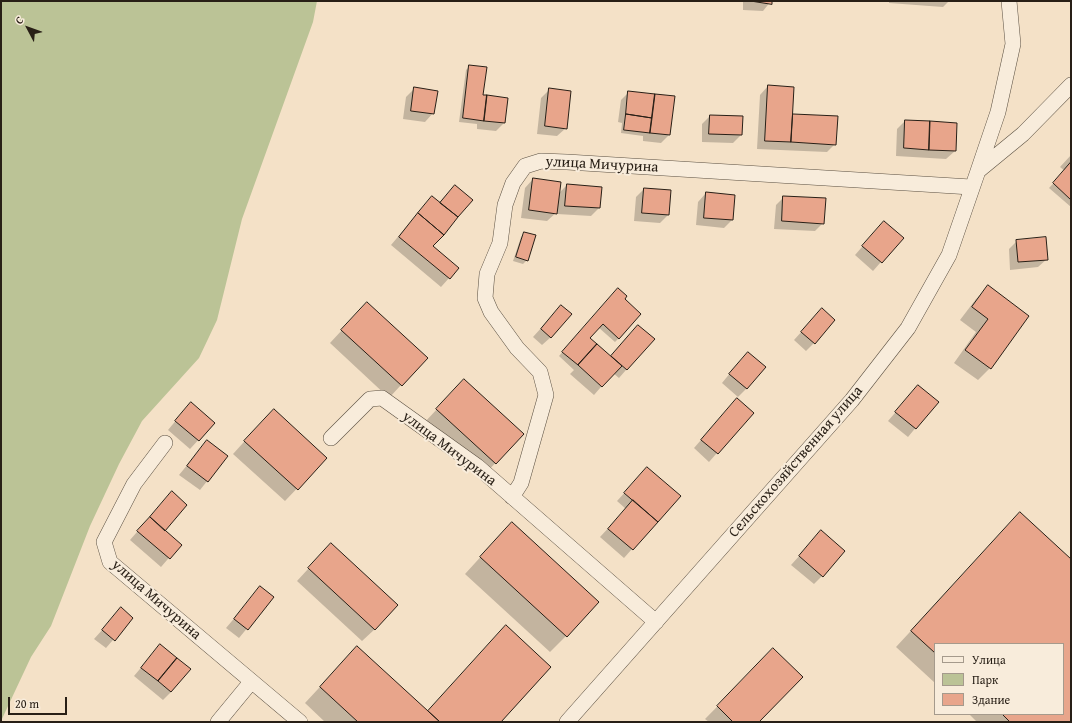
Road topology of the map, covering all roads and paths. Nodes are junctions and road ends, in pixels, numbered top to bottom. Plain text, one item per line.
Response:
1 (1009, 1) edge
2 (1071, 85) edge
3 (978, 171) junction
4 (971, 187) junction
5 (331, 438) dead end
6 (165, 443) dead end
7 (512, 497) junction
8 (656, 622) junction
9 (251, 682) junction
10 (218, 722) edge
11 (300, 722) edge
12 (567, 722) edge

1 - 3 street, Сельскохозяйственная улица
2 - 3 street, Сельскохозяйственная улица
3 - 4 street, Сельскохозяйственная улица
4 - 7 street, улица Мичурина
4 - 8 street, Сельскохозяйственная улица
5 - 7 street, улица Мичурина
6 - 9 street, улица Мичурина
7 - 8 street, улица Мичурина
8 - 12 street, Сельскохозяйственная улица
9 - 10 street
9 - 11 street, улица Мичурина

